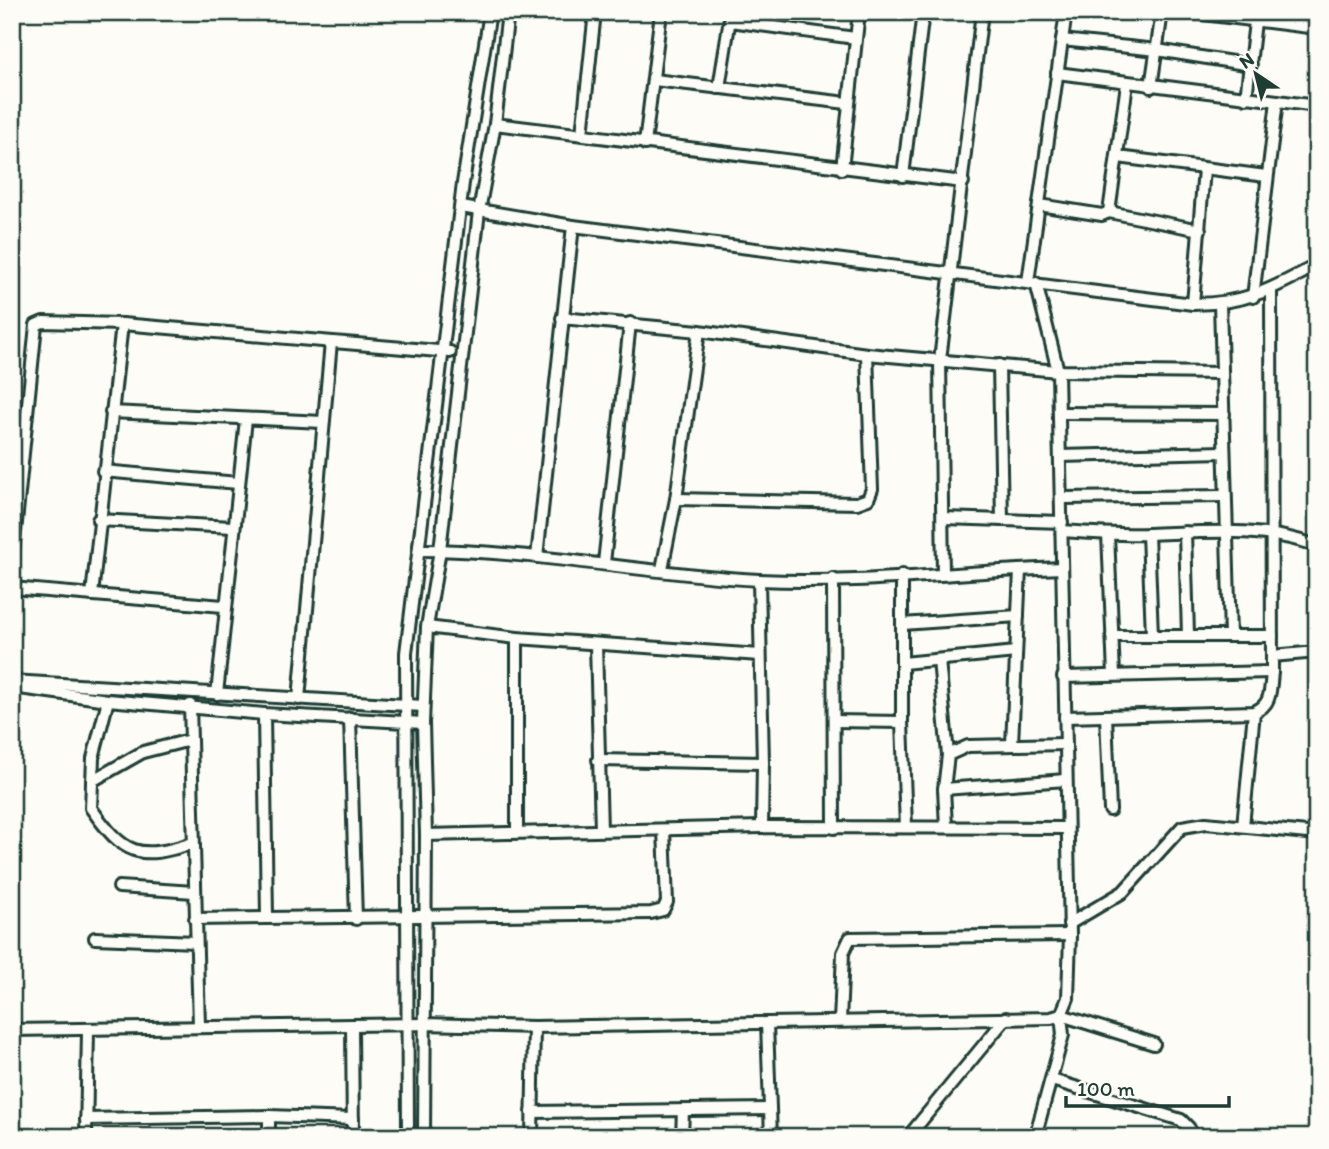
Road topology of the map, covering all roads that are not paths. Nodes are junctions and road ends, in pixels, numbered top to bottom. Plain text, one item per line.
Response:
1 (490, 12) edge
2 (508, 12) edge
3 (595, 12) edge
4 (661, 12) edge
5 (859, 12) edge
6 (923, 12) edge
7 (982, 12) edge
8 (1066, 12) edge
9 (1161, 12) edge
10 (1186, 12) edge
11 (730, 17) edge
12 (1255, 22) junction
13 (1317, 28) edge
14 (855, 38) junction
15 (1062, 40) junction
16 (1157, 50) junction
17 (1251, 65) junction
18 (1057, 73) junction
19 (654, 80) junction
20 (1127, 84) junction
21 (1151, 87) junction
22 (719, 88) junction
23 (1247, 98) junction
24 (1277, 101) junction
25 (847, 103) junction
26 (1317, 106) edge
27 (495, 124) junction
28 (582, 134) junction
29 (645, 144) junction
30 (1118, 157) junction
31 (842, 169) junction
32 (1204, 169) junction
33 (903, 176) junction
34 (1266, 176) junction
35 (963, 182) junction
36 (1040, 205) junction
37 (461, 207) junction
38 (479, 211) junction
39 (1109, 212) junction
40 (573, 226) junction
41 (1200, 230) junction
42 (1317, 265) edge
43 (952, 272) junction
44 (1032, 283) junction
45 (1271, 290) junction
46 (1253, 297) junction
47 (1193, 304) junction
48 (1220, 304) junction
49 (562, 318) junction
50 (630, 323) junction
51 (122, 324) junction
52 (699, 331) junction
53 (331, 342) junction
54 (445, 351) junction
55 (463, 353) junction
56 (867, 354) junction
57 (940, 360) junction
58 (999, 365) junction
59 (1058, 371) junction
60 (1223, 373) junction
61 (111, 412) junction
62 (1059, 412) junction
63 (1224, 414) junction
64 (246, 419) junction
65 (323, 422) junction
66 (1224, 452) junction
67 (1060, 456) junction
68 (103, 471) junction
69 (238, 482) junction
70 (1226, 496) junction
71 (1062, 498) junction
72 (676, 499) junction
73 (944, 518) junction
74 (98, 520) junction
75 (1002, 520) junction
76 (233, 527) junction
77 (1062, 527) junction
78 (1228, 531) junction
79 (1185, 532) junction
80 (1108, 534) junction
81 (1148, 534) junction
82 (1271, 534) junction
83 (1317, 545) edge
84 (420, 550) junction
85 (440, 550) junction
86 (537, 557) junction
87 (12, 562) edge
88 (604, 563) junction
89 (1062, 568) junction
90 (662, 569) junction
91 (1020, 570) junction
92 (943, 574) junction
93 (902, 575) junction
94 (833, 579) junction
95 (759, 580) junction
96 (12, 588) edge
97 (92, 595) junction
98 (223, 606) junction
99 (1018, 616) junction
100 (902, 624) junction
101 (427, 627) junction
102 (1152, 635) junction
103 (1188, 635) junction
104 (1230, 635) junction
105 (1112, 636) junction
106 (1272, 636) junction
107 (517, 638) junction
108 (596, 643) junction
109 (1016, 652) junction
110 (1317, 652) edge
111 (760, 655) junction
112 (1272, 656) junction
113 (939, 660) junction
114 (904, 663) junction
115 (1272, 673) junction
116 (1114, 675) junction
117 (1063, 677) junction
118 (12, 681) edge
119 (12, 687) edge
120 (216, 694) junction
121 (299, 699) junction
122 (108, 700) junction
123 (190, 705) junction
124 (405, 706) junction
125 (423, 706) junction
126 (1254, 712) junction
127 (264, 714) junction
128 (1106, 716) junction
129 (1065, 717) junction
130 (350, 718) junction
131 (405, 721) junction
132 (834, 721) junction
133 (902, 722) junction
134 (422, 723) junction
135 (190, 740) junction
136 (1012, 744) junction
137 (1065, 744) junction
138 (948, 755) junction
139 (598, 760) junction
140 (764, 763) junction
141 (1066, 780) junction
142 (92, 781) junction
143 (944, 789) junction
144 (1110, 810) dead end
145 (946, 826) junction
146 (1243, 826) junction
147 (762, 827) junction
148 (906, 827) junction
149 (834, 828) junction
150 (1067, 828) junction
151 (601, 830) junction
152 (664, 830) junction
153 (517, 832) junction
154 (1317, 834) edge
155 (426, 835) junction
156 (193, 843) junction
157 (119, 887) dead end
158 (194, 892) junction
159 (267, 916) junction
160 (426, 917) junction
161 (405, 918) junction
162 (195, 919) junction
163 (356, 919) junction
164 (1069, 930) junction
165 (95, 938) dead end
166 (196, 942) junction
167 (1061, 1015) junction
168 (1006, 1018) junction
169 (840, 1021) junction
170 (767, 1023) junction
171 (424, 1024) junction
172 (198, 1025) junction
173 (405, 1025) junction
174 (352, 1026) junction
175 (534, 1027) junction
176 (12, 1030) edge
177 (88, 1031) junction
178 (1154, 1044) dead end
179 (1052, 1080) junction
180 (770, 1109) junction
181 (683, 1110) junction
182 (532, 1112) junction
183 (270, 1116) junction
184 (86, 1119) junction
185 (353, 1119) junction
186 (1191, 1136) edge
187 (86, 1137) edge
188 (269, 1137) edge
189 (353, 1137) edge
190 (408, 1137) edge
191 (424, 1137) edge
192 (532, 1137) edge
193 (682, 1137) edge
194 (771, 1137) edge
195 (908, 1137) edge
196 (1035, 1137) edge

1 - 37 street
2 - 27 street
3 - 28 street
4 - 19 street
5 - 14 street
6 - 33 street
7 - 35 street
8 - 15 street
9 - 16 street
10 - 12 street
11 - 14 street
11 - 22 street
12 - 13 street
12 - 17 street
14 - 25 street
15 - 16 street
15 - 18 street
16 - 17 street
16 - 21 street
17 - 23 street
18 - 20 street
18 - 36 street
19 - 22 street
19 - 29 street
20 - 21 street
20 - 30 street
21 - 23 street
22 - 25 street
23 - 24 street
24 - 26 street
24 - 34 street
25 - 31 street
27 - 28 street
27 - 38 street
28 - 29 street
29 - 31 street
30 - 32 street
30 - 39 street
31 - 33 street
32 - 34 street
32 - 41 street
33 - 35 street
34 - 46 street
35 - 43 street
36 - 39 street
36 - 44 street
37 - 38 street
37 - 54 street
38 - 40 street
38 - 55 street
39 - 41 street
40 - 43 street
40 - 49 street
41 - 47 street
42 - 45 street
43 - 44 street
43 - 57 street
44 - 47 street
44 - 59 street
45 - 46 street
45 - 82 street
46 - 48 street
47 - 48 street
48 - 60 street
49 - 50 street
49 - 86 street
50 - 52 street
50 - 88 street
51 - 53 street
51 - 61 street
51 - 87 street
52 - 56 street
52 - 72 street
53 - 54 street
53 - 65 street
54 - 55 street
54 - 84 street
55 - 85 street
56 - 57 street
56 - 72 street
57 - 58 street
57 - 73 street
58 - 59 street
58 - 75 street
59 - 60 street
59 - 62 street
60 - 63 street
61 - 64 street
61 - 68 street
62 - 63 street
62 - 67 street
63 - 66 street
64 - 65 street
64 - 69 street
65 - 121 street
66 - 67 street
66 - 70 street
67 - 71 street
68 - 69 street
68 - 74 street
69 - 76 street
70 - 71 street
70 - 78 street
71 - 77 street
72 - 90 street
73 - 75 street
73 - 92 street
74 - 76 street
74 - 97 street
75 - 77 street
76 - 98 street
77 - 80 street
77 - 89 street
78 - 79 street
78 - 82 street
78 - 104 street
79 - 81 street
79 - 103 street
80 - 81 street
80 - 105 street
81 - 102 street
82 - 83 street
82 - 106 street
84 - 85 street
84 - 124 street
85 - 86 street
85 - 101 street
86 - 88 street
88 - 90 street
89 - 91 street
89 - 117 street
90 - 95 street
91 - 92 street
91 - 99 street
92 - 93 street
93 - 94 street
93 - 100 street
94 - 95 street
94 - 132 street
95 - 111 street
96 - 97 street
97 - 98 street
98 - 120 street
99 - 100 street
99 - 109 street
100 - 114 street
101 - 107 street
101 - 125 street
102 - 103 street
102 - 105 street
103 - 104 street
104 - 106 street
105 - 116 street
106 - 112 street
107 - 108 street
107 - 153 street
108 - 111 street
108 - 139 street
109 - 113 street
109 - 136 street
110 - 112 street
111 - 140 street
112 - 115 street
113 - 114 street
113 - 138 street
114 - 133 street
115 - 116 street
115 - 126 street
116 - 117 street
117 - 129 street
118 - 120 street
119 - 122 street
120 - 121 street
121 - 124 street
122 - 123 street
122 - 142 street
123 - 127 street
123 - 135 street
124 - 125 street
124 - 131 street
125 - 134 street
126 - 128 street
126 - 146 street
127 - 130 street
127 - 159 street
128 - 129 street
128 - 144 street
129 - 137 street
130 - 131 street
130 - 163 street
131 - 134 street
131 - 161 street
132 - 133 street
132 - 149 street
133 - 148 street
134 - 155 street
135 - 142 street
135 - 156 street
136 - 137 street
136 - 138 street
137 - 141 street
138 - 143 street
139 - 140 street
139 - 151 street
140 - 147 street
141 - 143 street
141 - 150 street
142 - 156 street
143 - 145 street
145 - 148 street
145 - 150 street
146 - 154 street
146 - 164 street
147 - 149 street
147 - 152 street
148 - 149 street
150 - 164 street
151 - 152 street
151 - 153 street
152 - 160 street
153 - 155 street
155 - 160 street
156 - 158 street
157 - 158 street
158 - 162 street
159 - 162 street
159 - 163 street
160 - 161 street
160 - 171 street
161 - 163 street
161 - 173 street
162 - 166 street
164 - 167 street
164 - 169 street
165 - 166 street
166 - 172 street
167 - 168 street
167 - 178 street
167 - 179 street
168 - 169 street
168 - 195 street
169 - 170 street
170 - 175 street
170 - 180 street
171 - 173 street
171 - 175 street
171 - 191 street
172 - 174 street
172 - 177 street
173 - 174 street
173 - 190 street
174 - 185 street
175 - 182 street
176 - 177 street
177 - 184 street
179 - 186 street
179 - 196 street
180 - 181 street
180 - 194 street
181 - 182 street
181 - 193 street
182 - 192 street
183 - 184 street
183 - 185 street
183 - 188 street
184 - 187 street
185 - 189 street

